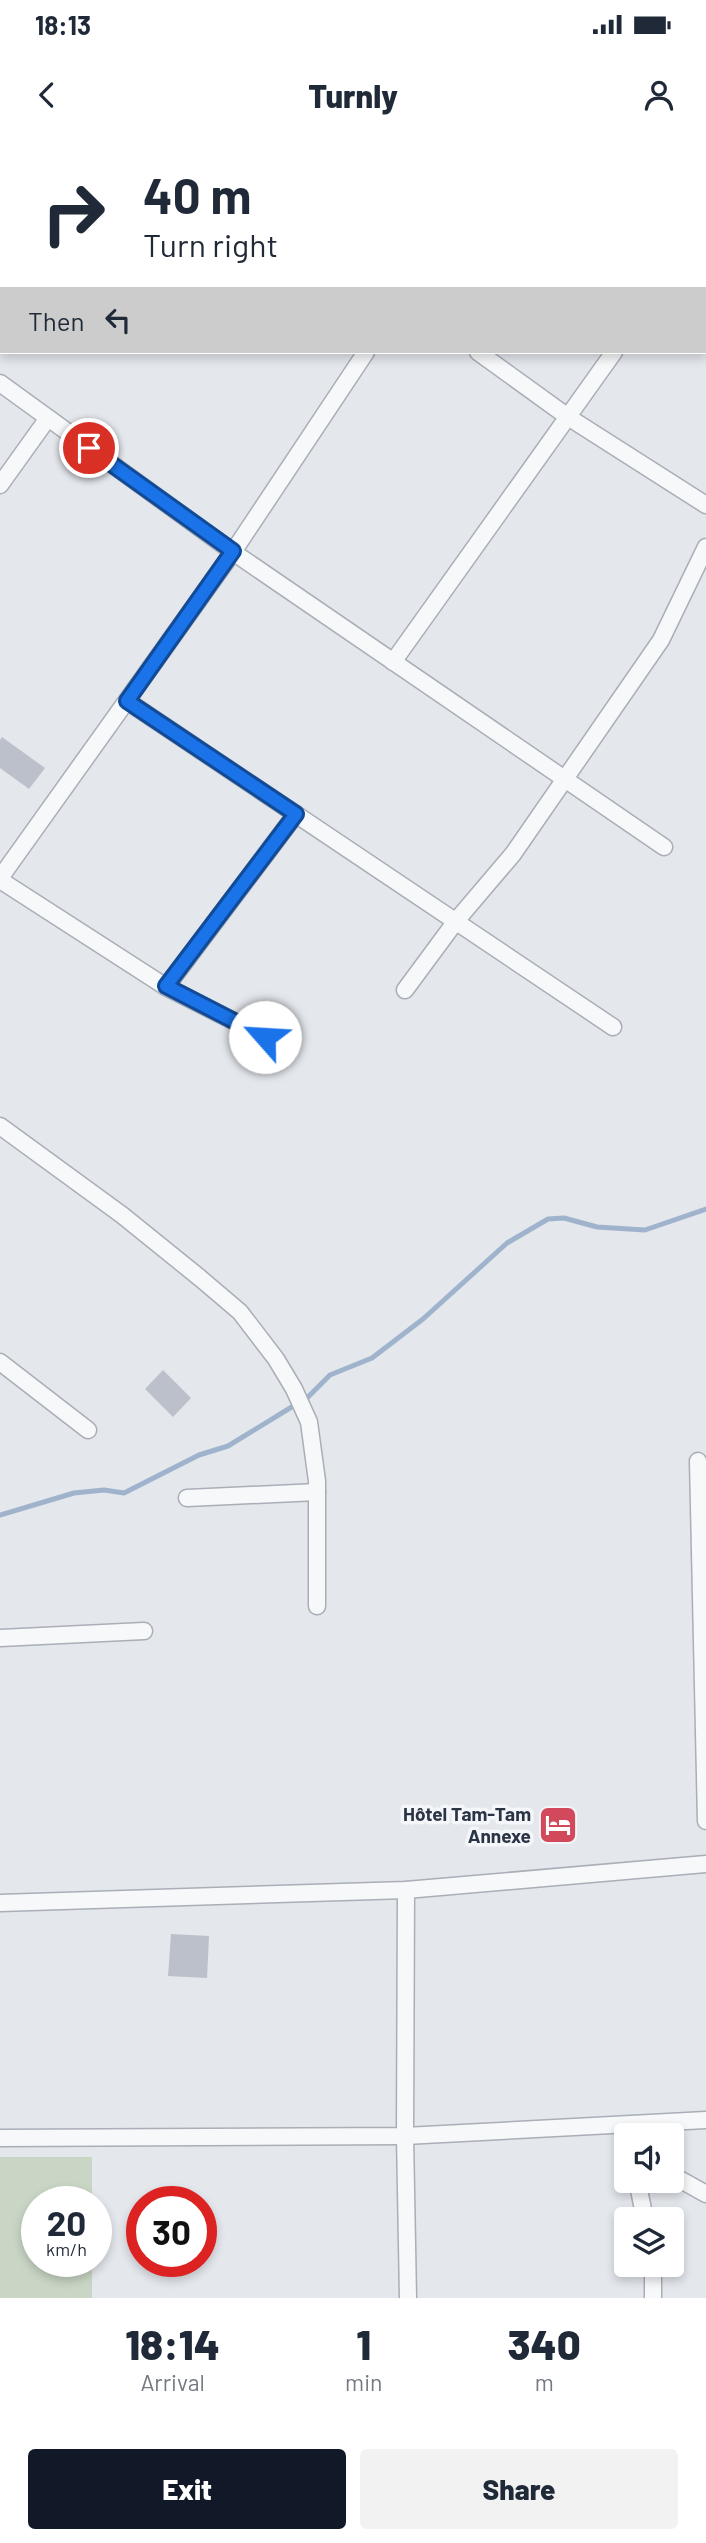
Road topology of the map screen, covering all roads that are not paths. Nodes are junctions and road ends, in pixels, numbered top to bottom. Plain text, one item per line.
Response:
1 (365, 354) edge
2 (481, 354) edge
3 (613, 354) edge
4 (0, 383) edge
5 (568, 417) junction
6 (48, 418) junction
7 (0, 485) edge
8 (706, 505) edge
9 (706, 547) edge
10 (233, 551) junction
11 (393, 662) junction
12 (127, 701) junction
13 (564, 778) junction
14 (296, 814) junction
15 (664, 847) dead end
16 (0, 879) edge
17 (456, 921) junction
18 (166, 986) junction
19 (405, 990) dead end
20 (613, 1027) dead end
21 (265, 1037) dead end
22 (0, 1126) edge
23 (0, 1362) edge
24 (88, 1430) dead end
25 (698, 1461) dead end
26 (317, 1492) junction
27 (187, 1498) dead end
28 (703, 1604) edge
29 (317, 1606) dead end
30 (144, 1631) dead end
31 (0, 1638) edge
32 (706, 1821) edge
33 (706, 1864) edge
34 (406, 1890) junction
35 (0, 1903) edge
36 (706, 2120) edge
37 (683, 2123) edge
38 (614, 2130) edge
39 (405, 2136) junction
40 (0, 2138) edge
41 (684, 2182) edge
42 (706, 2194) edge
43 (653, 2277) edge
44 (408, 2298) edge
45 (653, 2298) edge

1 - 10 street
2 - 5 street
3 - 5 street
4 - 6 street
5 - 8 street
5 - 11 street
6 - 7 street
6 - 10 street
9 - 13 street
10 - 11 street
10 - 12 street
11 - 13 street
12 - 14 street
12 - 16 street
13 - 15 street
13 - 17 street
14 - 17 street
14 - 18 street
16 - 18 street
17 - 19 street
17 - 20 street
18 - 21 street
22 - 26 street
23 - 24 street
25 - 28 street
26 - 27 street
26 - 29 street
28 - 32 street
30 - 31 street
33 - 34 street
34 - 35 street
34 - 39 street
36 - 37 street
38 - 39 street
39 - 40 street
39 - 44 street
41 - 42 street
43 - 45 street

